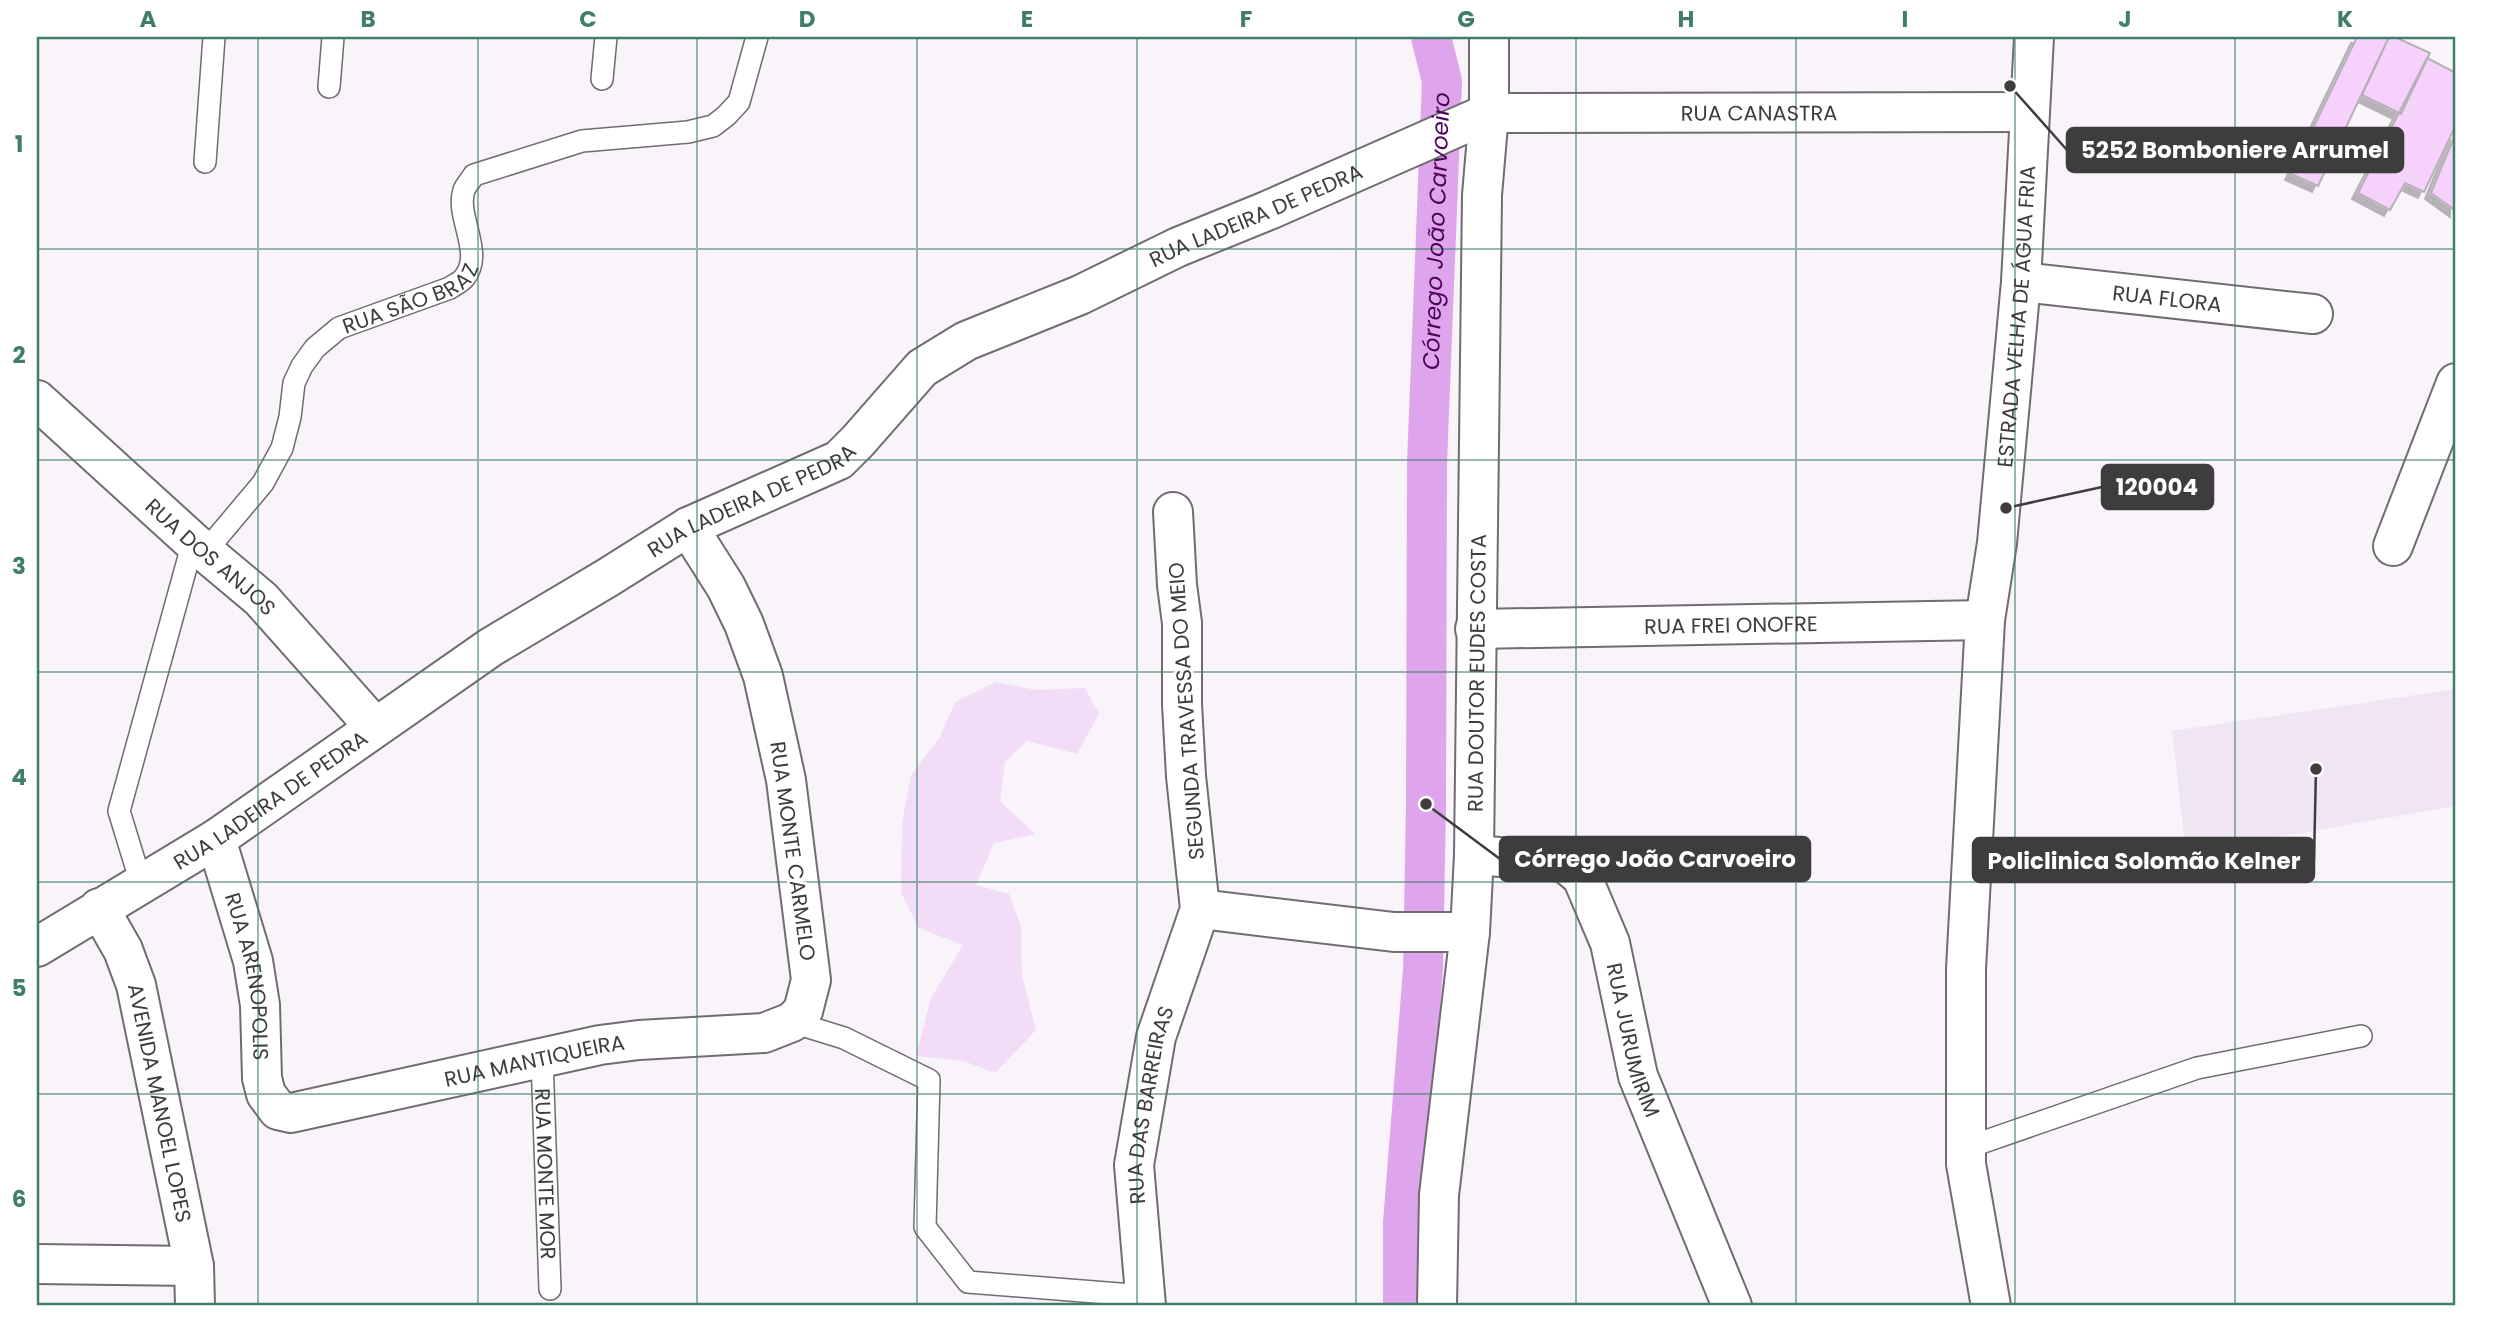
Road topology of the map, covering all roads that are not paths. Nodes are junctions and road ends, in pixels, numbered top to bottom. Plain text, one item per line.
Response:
1 (214, 37) edge
2 (334, 37) edge
3 (606, 37) edge
4 (757, 37) edge
5 (1489, 37) edge
6 (2034, 37) edge
7 (602, 79) dead end
8 (329, 87) dead end
9 (2030, 112) junction
10 (1476, 119) junction
11 (205, 162) dead end
12 (2021, 282) junction
13 (2313, 314) dead end
14 (2456, 383) edge
15 (37, 400) edge
16 (1173, 512) dead end
17 (688, 527) junction
18 (2393, 546) dead end
19 (199, 547) junction
20 (1986, 620) junction
21 (1475, 629) junction
22 (374, 726) junction
23 (216, 839) junction
24 (1474, 855) junction
25 (141, 883) junction
26 (99, 908) junction
27 (1200, 909) junction
28 (1459, 931) junction
29 (37, 947) edge
30 (792, 1022) junction
31 (2361, 1036) dead end
32 (542, 1058) junction
33 (278, 1110) joint
34 (1966, 1147) junction
35 (37, 1264) edge
36 (194, 1266) junction
37 (550, 1289) dead end
38 (1146, 1301) edge
39 (195, 1306) edge
40 (1437, 1306) edge
41 (1732, 1306) edge
42 (1991, 1306) edge

1 - 11 lane
2 - 8 lane
3 - 7 lane
4 - 19 lane, RUA SÃO BRAZ
5 - 10 street, RUA DOUTOR EUDES COSTA
6 - 9 street, ESTRADA VELHA DE ÁGUA FRIA
9 - 10 street, RUA CANASTRA
9 - 12 street, ESTRADA VELHA DE ÁGUA FRIA
10 - 17 street, RUA LADEIRA DE PEDRA
10 - 21 street, RUA DOUTOR EUDES COSTA
12 - 13 street, RUA FLORA
12 - 20 street, ESTRADA VELHA DE ÁGUA FRIA
14 - 18 street
15 - 19 street, RUA DOS ANJOS
16 - 27 street, SEGUNDA TRAVESSA DO MEIO
17 - 22 street, RUA LADEIRA DE PEDRA
17 - 30 street, RUA MONTE CARMELO
19 - 22 street, RUA DOS ANJOS
19 - 25 lane, RUA SÃO BRAZ
20 - 21 street, RUA FREI ONOFRE
20 - 34 street, ESTRADA VELHA DE ÁGUA FRIA
21 - 24 street, RUA DOUTOR EUDES COSTA
22 - 23 street, RUA LADEIRA DE PEDRA
23 - 25 street, RUA LADEIRA DE PEDRA
23 - 33 street, RUA ARENOPOLIS
24 - 28 street, RUA DOUTOR EUDES COSTA
24 - 41 street, RUA JURUMIRIM
25 - 26 street, RUA LADEIRA DE PEDRA
26 - 29 street, RUA LADEIRA DE PEDRA
26 - 36 street, AVENIDA MANOEL LOPES
27 - 28 street
27 - 38 street, RUA DAS BARREIRAS
28 - 40 street, RUA DOUTOR EUDES COSTA
30 - 32 street, RUA MANTIQUEIRA
30 - 38 lane
31 - 34 lane
32 - 33 street, RUA MANTIQUEIRA
32 - 37 lane, RUA MONTE MOR
34 - 42 street, ESTRADA VELHA DE ÁGUA FRIA
35 - 36 street
36 - 39 street, AVENIDA MANOEL LOPES

